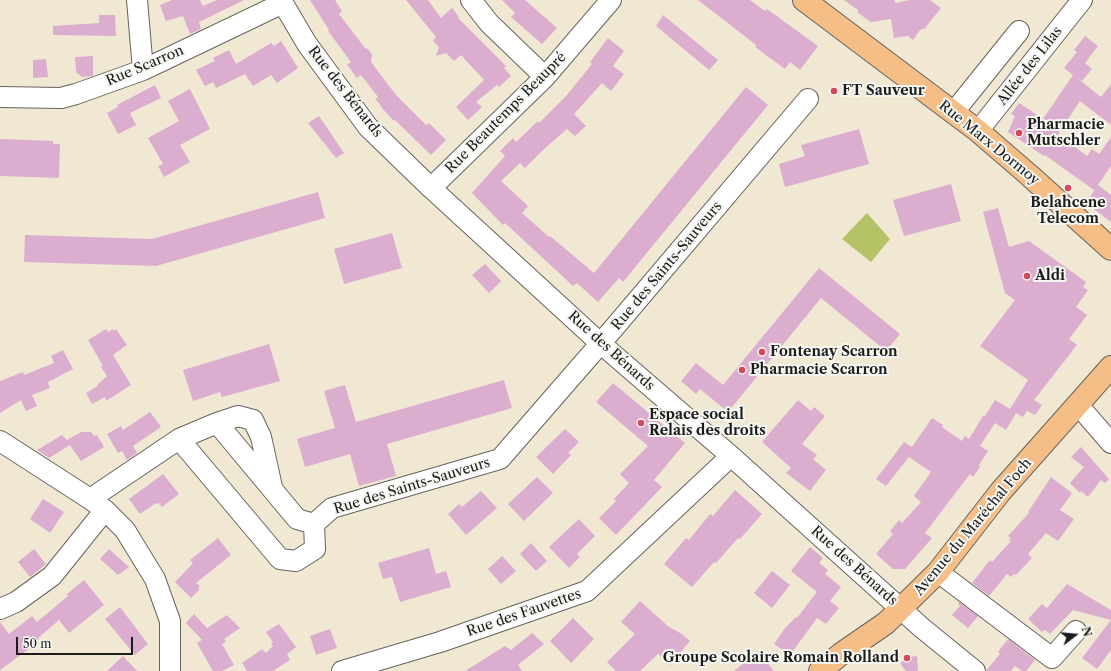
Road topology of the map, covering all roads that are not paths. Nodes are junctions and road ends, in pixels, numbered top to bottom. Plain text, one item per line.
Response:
1 (137, 0) edge
2 (471, 0) edge
3 (611, 0) edge
4 (804, 0) edge
5 (1082, 0) edge
6 (282, 1) edge
7 (1019, 31) dead end
8 (143, 70) junction
9 (545, 77) junction
10 (0, 97) edge
11 (808, 99) dead end
12 (953, 113) junction
13 (978, 132) junction
14 (431, 188) junction
15 (1111, 249) edge
16 (600, 343) junction
17 (1111, 367) edge
18 (1078, 405) junction
19 (217, 424) junction
20 (179, 439) junction
21 (0, 441) edge
22 (1111, 443) edge
23 (731, 456) junction
24 (272, 490) junction
25 (97, 505) junction
26 (314, 524) junction
27 (938, 572) junction
28 (0, 609) edge
29 (901, 609) junction
30 (1076, 632) dead end
31 (170, 671) edge
32 (342, 671) edge
33 (820, 671) edge
34 (975, 671) edge

1 - 8 street
2 - 9 street
3 - 9 street, Rue Beautemps Beaupré
4 - 12 main road, Rue Marx Dormoy
5 - 13 street, Allée des Lilas
6 - 8 street, Rue Scarron
6 - 14 street, Rue des Bénards
7 - 12 street
8 - 10 street, Rue Scarron
9 - 14 street, Rue Beautemps Beaupré
11 - 16 street, Rue des Saints-Sauveurs
12 - 13 main road, Rue Marx Dormoy
13 - 15 main road, Rue Marx Dormoy
14 - 16 street, Rue des Bénards
16 - 23 street, Rue des Bénards
16 - 26 street, Rue des Saints-Sauveurs
17 - 18 main road, Avenue du Maréchal Foch
18 - 22 street
18 - 27 main road, Avenue du Maréchal Foch
19 - 20 street
19 - 24 street
19 - 24 street
20 - 25 street
20 - 26 street
21 - 25 street
23 - 29 street, Rue des Bénards
23 - 32 street, Rue des Fauvettes
24 - 26 street
25 - 28 street
25 - 31 street
27 - 29 main road, Avenue du Maréchal Foch
27 - 30 street
29 - 33 main road, Avenue du Maréchal Foch
29 - 34 street, Rue des Bénards

